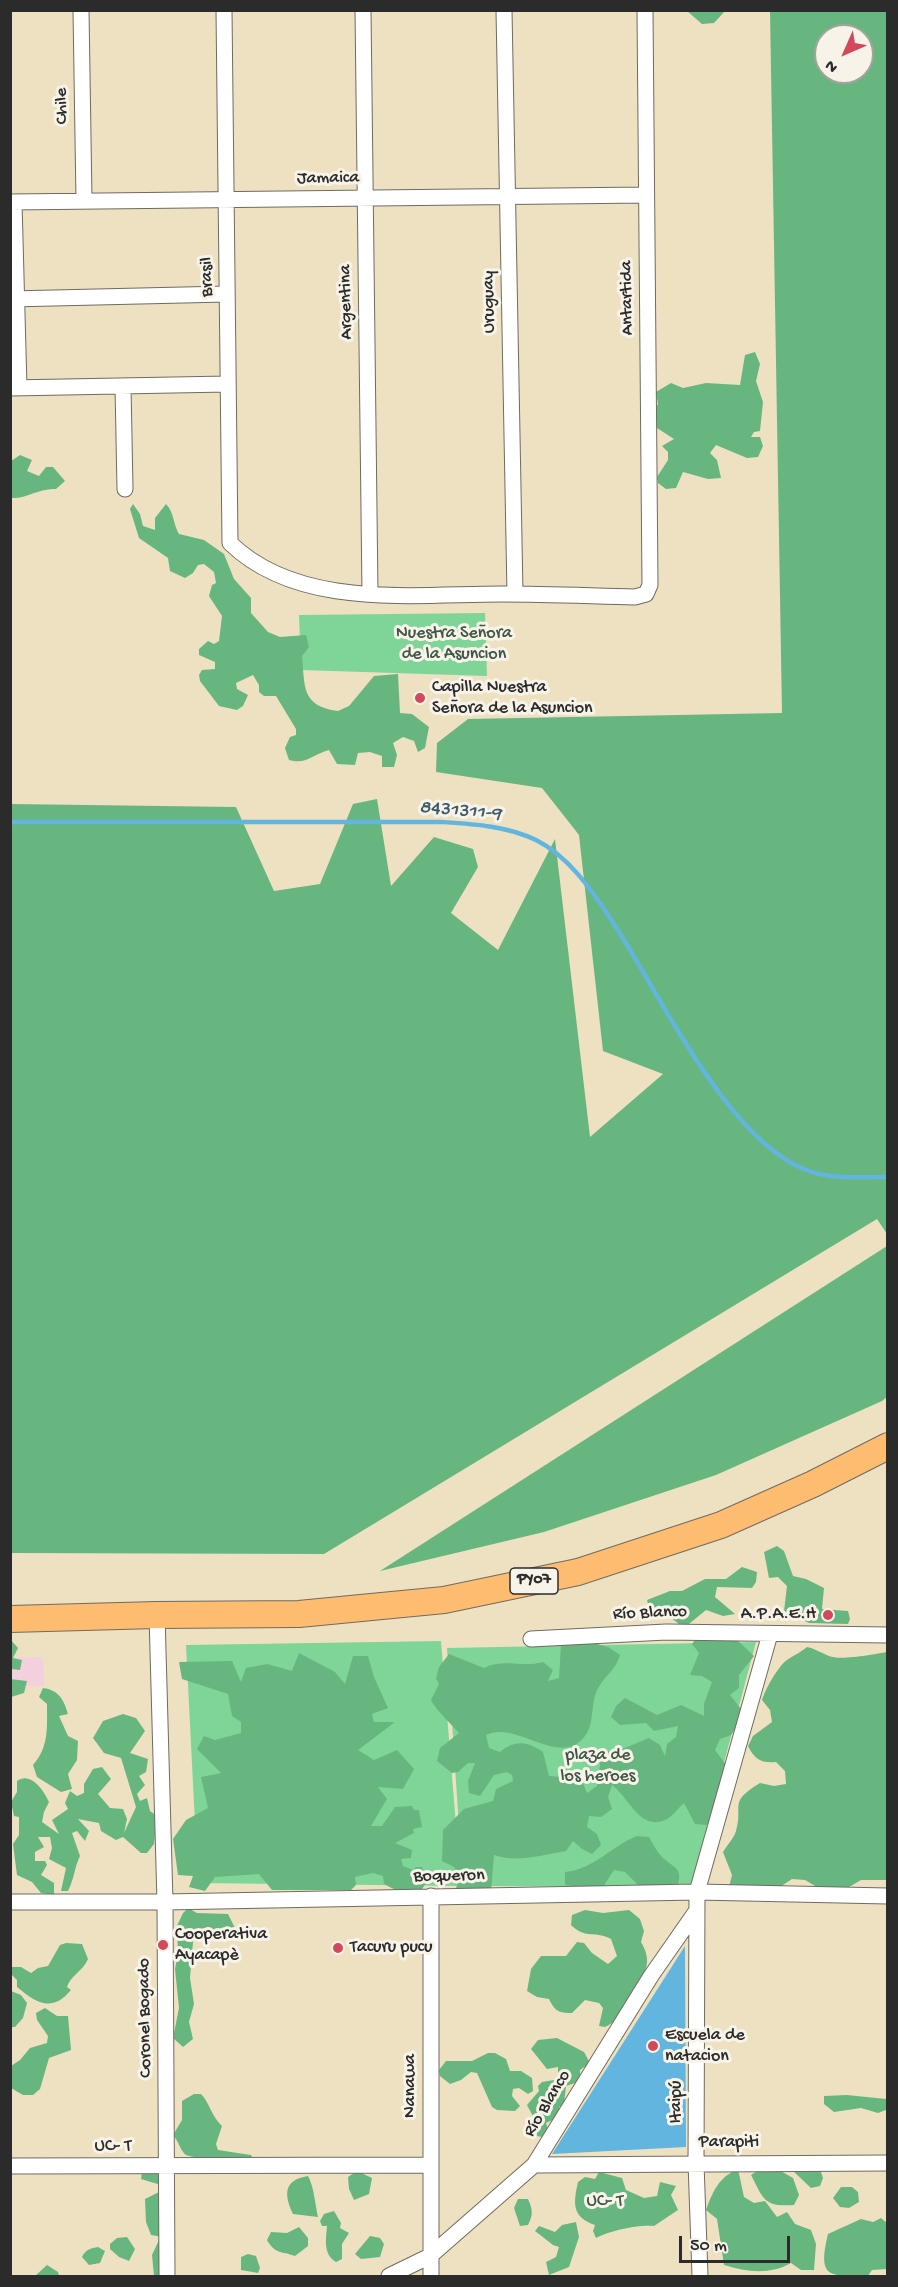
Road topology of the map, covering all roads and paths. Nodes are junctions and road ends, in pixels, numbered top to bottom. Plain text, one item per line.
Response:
1 (81, 10) edge
2 (224, 10) edge
3 (363, 10) edge
4 (504, 10) edge
5 (645, 10) edge
6 (646, 195) junction
7 (508, 196) junction
8 (366, 198) junction
9 (226, 200) junction
10 (84, 201) junction
11 (12, 202) edge
12 (227, 294) junction
13 (14, 299) edge
14 (228, 384) junction
15 (123, 386) junction
16 (15, 388) edge
17 (125, 489) dead end
18 (370, 594) junction
19 (515, 594) junction
20 (888, 1446) edge
21 (157, 1614) junction
22 (10, 1620) edge
23 (770, 1634) junction
24 (888, 1635) edge
25 (531, 1639) dead end
26 (697, 1892) junction
27 (431, 1896) junction
28 (888, 1896) edge
29 (10, 1902) edge
30 (165, 1902) junction
31 (697, 1910) junction
32 (696, 2163) junction
33 (888, 2163) edge
34 (431, 2165) junction
35 (534, 2165) junction
36 (10, 2166) edge
37 (167, 2167) junction
38 (430, 2256) junction
39 (167, 2277) edge
40 (389, 2277) edge
41 (431, 2277) edge
42 (700, 2277) edge

1 - 10 street, Chile
2 - 9 street, Brasil
3 - 8 street, Argentina
4 - 7 street, Uruguay
5 - 6 street, Antartida
6 - 7 street, Jamaica
6 - 19 street, Antartida
7 - 8 street, Jamaica
7 - 19 street, Uruguay
8 - 9 street, Jamaica
8 - 18 street, Argentina
9 - 10 street, Jamaica
9 - 12 street, Brasil
10 - 11 street, Jamaica
11 - 13 street
12 - 13 street
12 - 14 street, Brasil
13 - 16 street
14 - 15 street
14 - 18 street, Brasil
15 - 16 street
15 - 17 street
18 - 19 street
20 - 21 highway, PY07
21 - 22 highway, PY07
21 - 30 street, Coronel Bogado
23 - 24 street, Río Blanco
23 - 25 street, Río Blanco
23 - 26 street
26 - 27 street, Boqueron
26 - 28 street, Boqueron
26 - 31 street, Itaipú
27 - 30 street, Boqueron
27 - 34 street, Nanawa
29 - 30 street, Boqueron
30 - 37 street, Coronel Bogado
31 - 32 street, Itaipú
31 - 35 street, Río Blanco
32 - 33 street, Parapiti
32 - 35 street, Parapiti
32 - 42 street, Itaipú
34 - 37 street, UC- T
34 - 38 street, Nanawa
35 - 38 street, Río Blanco
36 - 37 street, UC- T
37 - 39 street, Coronel Bogado
38 - 40 street, Río Blanco
38 - 41 street, Nanawa

